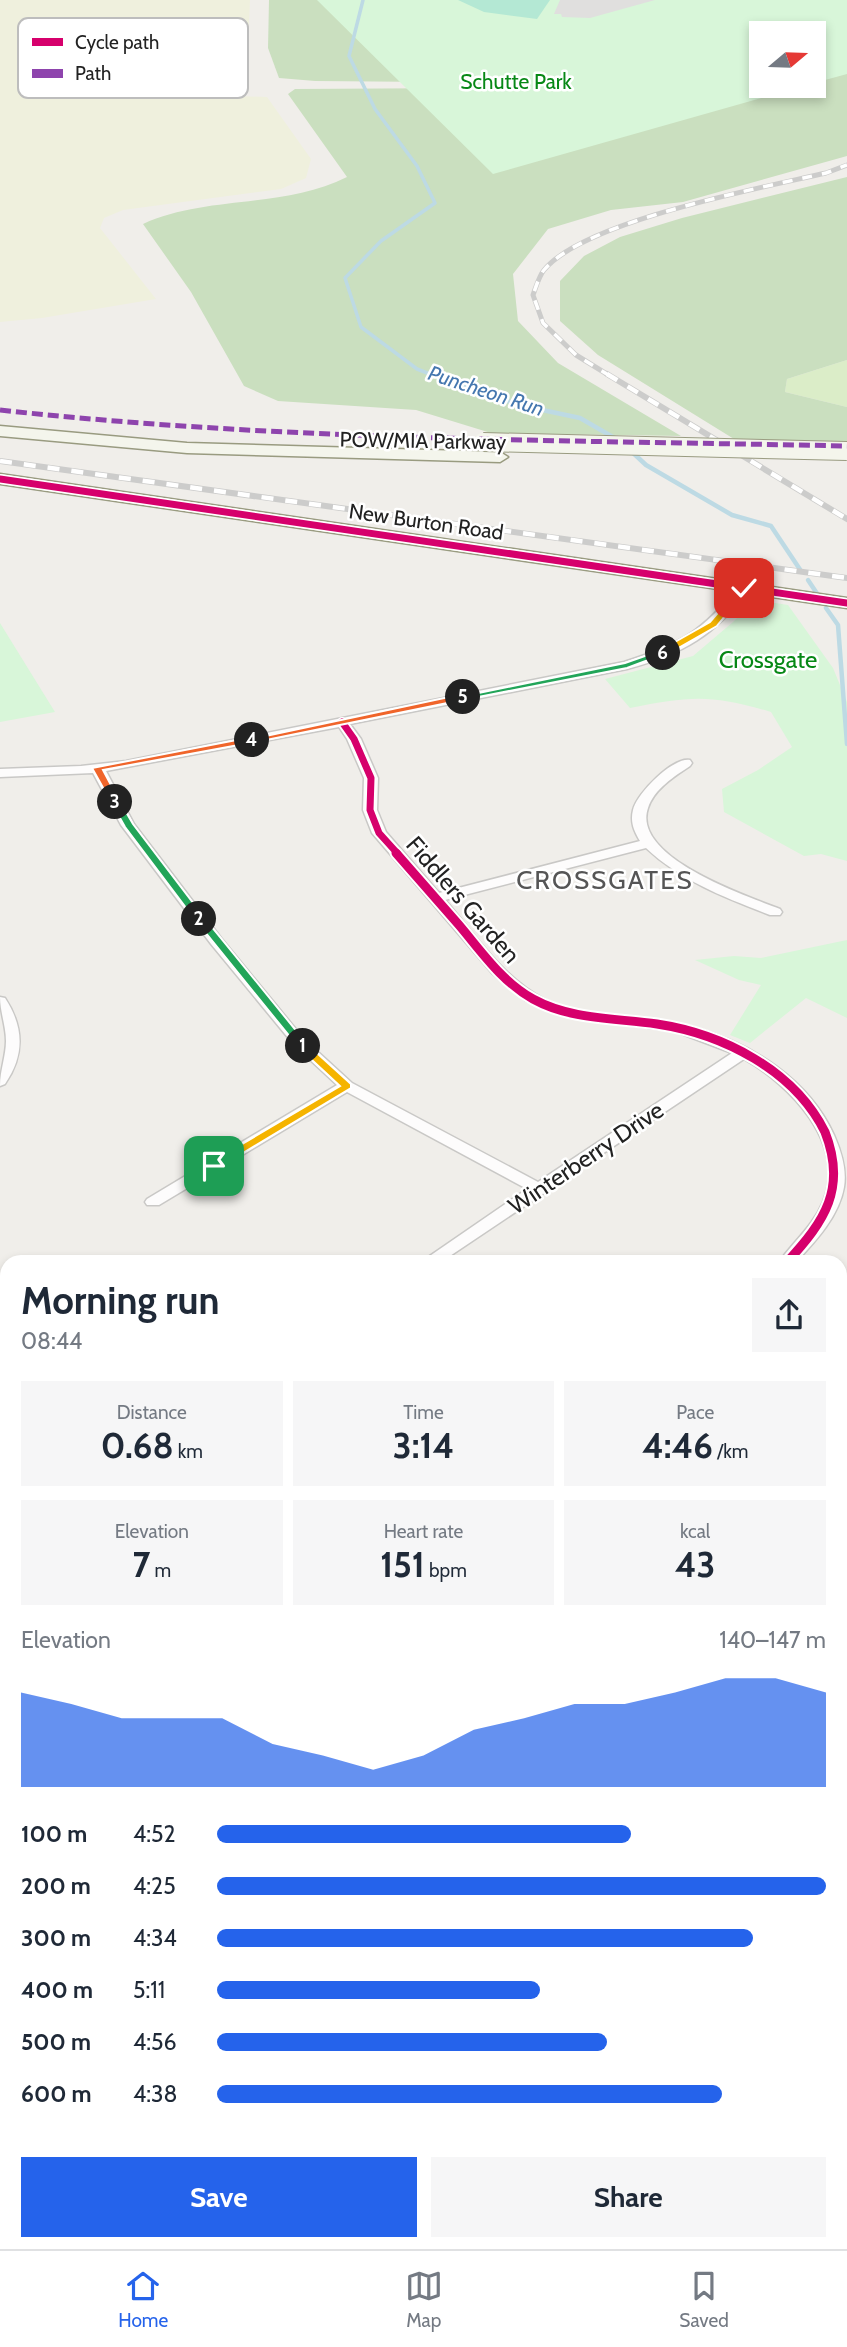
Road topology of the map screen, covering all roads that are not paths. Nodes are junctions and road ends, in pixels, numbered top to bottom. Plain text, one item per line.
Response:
1 (0, 417) edge
2 (0, 431) edge
3 (847, 451) edge
4 (847, 464) edge
5 (0, 479) edge
6 (744, 588) junction
7 (847, 603) edge
8 (342, 722) junction
9 (685, 764) dead end
10 (97, 768) junction
11 (0, 773) edge
12 (646, 844) junction
13 (435, 898) junction
14 (775, 912) dead end
15 (0, 1001) edge
16 (743, 1053) junction
17 (0, 1081) edge
18 (347, 1086) junction
19 (539, 1189) junction
20 (153, 1202) dead end
21 (440, 1255) edge
22 (793, 1255) edge

1 - 3 main road, POW/MIA Parkway, bridge
2 - 4 main road, POW/MIA Parkway
5 - 6 main road, New Burton Road
6 - 7 main road, New Burton Road
6 - 8 street
8 - 10 street
8 - 13 street, Fiddlers Garden
9 - 12 street
10 - 11 street
10 - 18 street
12 - 13 street
12 - 14 street
13 - 16 street, Fiddlers Garden
15 - 17 street
16 - 19 street, Winterberry Drive
16 - 22 street, Fiddlers Garden
18 - 19 street
18 - 20 street
19 - 21 street, Winterberry Drive

